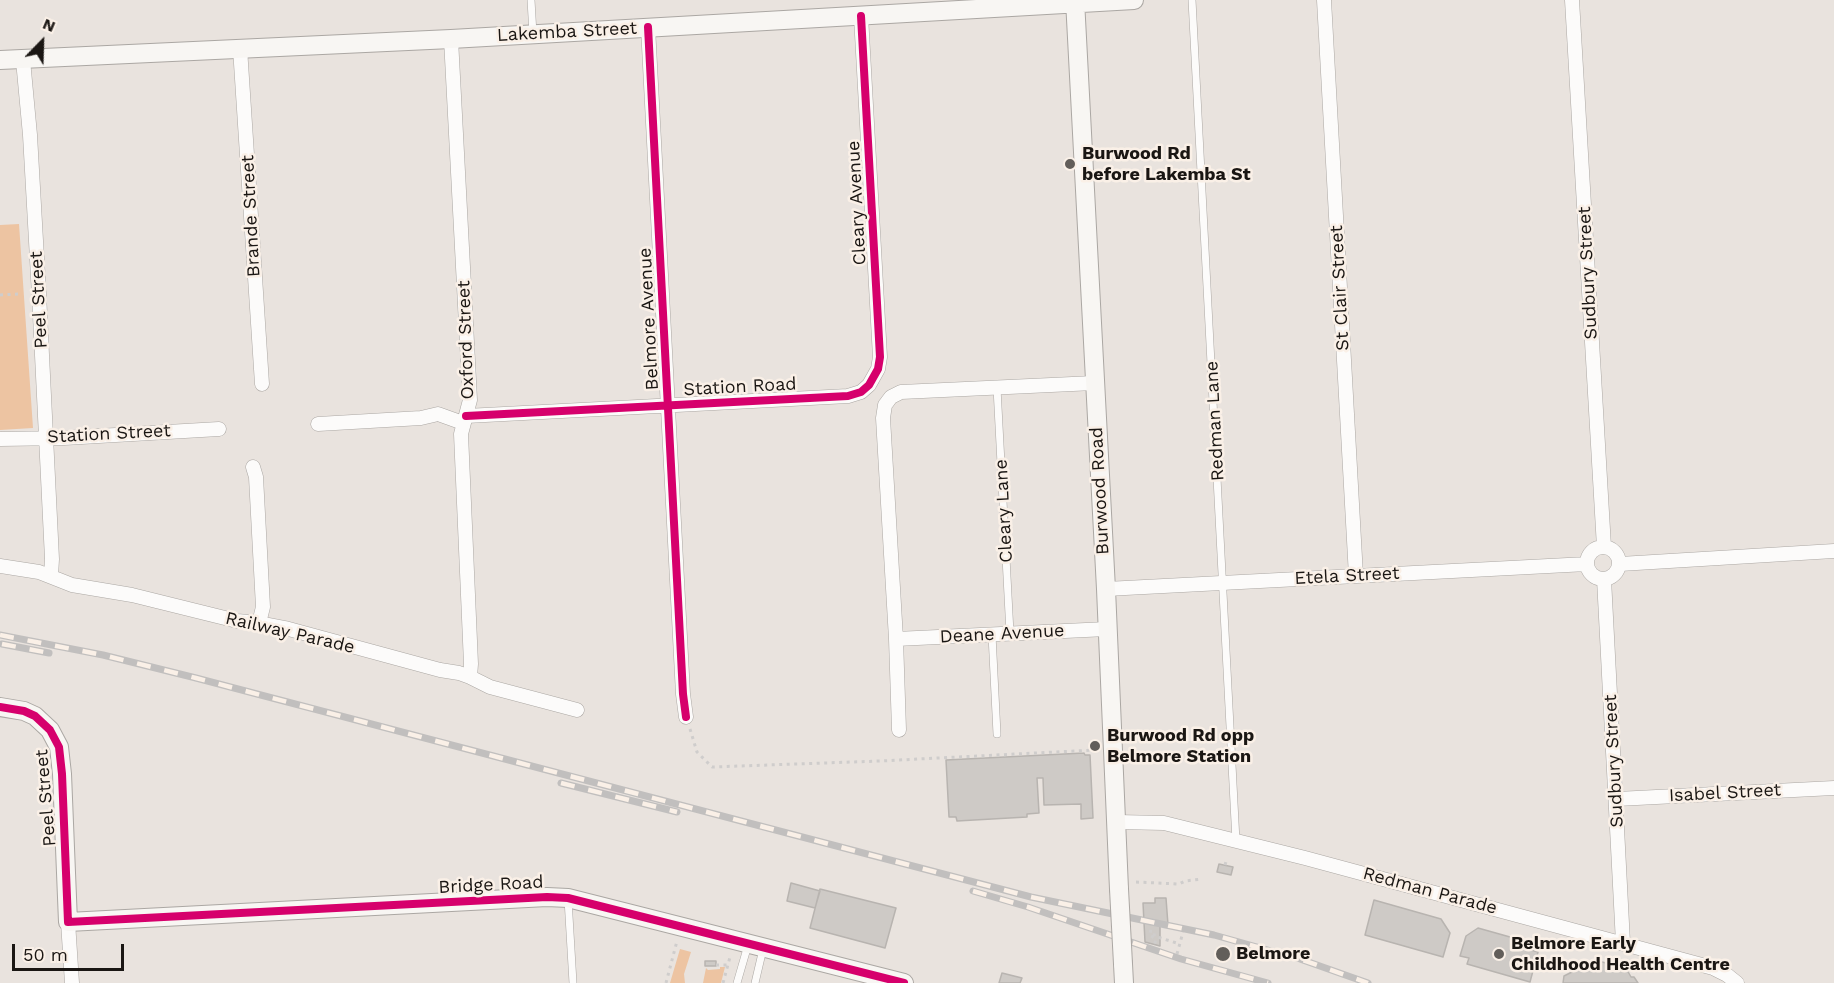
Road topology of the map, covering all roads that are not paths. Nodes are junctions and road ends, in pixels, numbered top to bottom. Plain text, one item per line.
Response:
1 (531, 0) edge
2 (1134, 0) edge
3 (1192, 0) edge
4 (1324, 0) edge
5 (1572, 0) edge
6 (1075, 2) edge
7 (861, 16) junction
8 (648, 27) junction
9 (533, 34) junction
10 (452, 39) junction
11 (240, 48) junction
12 (0, 60) edge
13 (23, 60) junction
14 (1094, 383) junction
15 (262, 384) dead end
16 (869, 385) joint
17 (997, 388) junction
18 (669, 406) junction
19 (464, 419) junction
20 (318, 424) dead end
21 (219, 429) dead end
22 (46, 437) junction
23 (0, 439) edge
24 (253, 466) dead end
25 (1604, 547) junction
26 (1834, 551) edge
27 (1587, 564) junction
28 (1620, 564) junction
29 (0, 566) edge
30 (51, 576) junction
31 (1356, 576) junction
32 (1604, 579) junction
33 (1223, 582) junction
34 (1106, 589) junction
35 (259, 623) junction
36 (1107, 629) junction
37 (1010, 633) junction
38 (992, 635) junction
39 (896, 639) junction
40 (470, 677) junction
41 (0, 707) edge
42 (577, 710) dead end
43 (686, 717) road end
44 (899, 730) dead end
45 (997, 734) dead end
46 (1834, 788) edge
47 (1617, 799) junction
48 (1117, 822) junction
49 (1236, 841) junction
50 (568, 898) junction
51 (68, 922) junction
52 (1623, 943) junction
53 (756, 945) junction
54 (72, 983) edge
55 (573, 983) edge
56 (737, 983) edge
57 (755, 983) edge
58 (904, 983) edge
59 (1124, 983) edge
60 (1737, 983) edge

1 - 9 lane
2 - 6 main road, Lakemba Street
3 - 33 lane, Redman Lane
4 - 31 street, St Clair Street
5 - 25 street, Sudbury Street
6 - 7 main road, Lakemba Street
6 - 14 main road, Burwood Road
7 - 8 main road, Lakemba Street
7 - 16 street, Cleary Avenue
8 - 9 main road, Lakemba Street
8 - 18 street, Belmore Avenue
9 - 10 main road, Lakemba Street
10 - 11 main road, Lakemba Street
10 - 19 street, Oxford Street
11 - 13 main road, Lakemba Street
11 - 15 street, Brande Street
12 - 13 main road, Lakemba Street
13 - 22 street, Peel Street
14 - 17 street
14 - 34 main road, Burwood Road
16 - 18 street, Station Road
17 - 37 lane, Cleary Lane
17 - 39 street
18 - 19 street, Station Road
18 - 43 street, Belmore Avenue
19 - 20 street, Station Road
19 - 40 street, Oxford Street
21 - 22 street, Station Street
22 - 23 street, Station Street
22 - 30 street, Peel Street
24 - 35 street
25 - 27 street
25 - 28 street
26 - 28 street
27 - 31 street, Etela Street
27 - 32 street
28 - 32 street
29 - 30 street, Railway Parade
30 - 35 street, Railway Parade
31 - 33 street, Etela Street
32 - 47 street, Sudbury Street
33 - 34 street, Etela Street
33 - 49 lane, Redman Lane
34 - 36 main road, Burwood Road
35 - 40 street, Railway Parade
36 - 37 street, Deane Avenue
36 - 48 main road, Burwood Road
37 - 38 street, Deane Avenue
38 - 39 street, Deane Avenue
38 - 45 lane
39 - 44 street
40 - 42 street, Railway Parade
41 - 51 main road, Peel Street
46 - 47 street, Isabel Street
47 - 52 street, Sudbury Street
48 - 49 street, Redman Parade
48 - 59 main road, Burwood Road, bridge
49 - 52 street, Redman Parade
50 - 51 main road, Bridge Road
50 - 53 main road, Bridge Road
50 - 55 lane
51 - 54 street, Peel Street
52 - 60 street, Redman Parade
53 - 56 lane
53 - 57 lane
53 - 58 main road, Bridge Road

